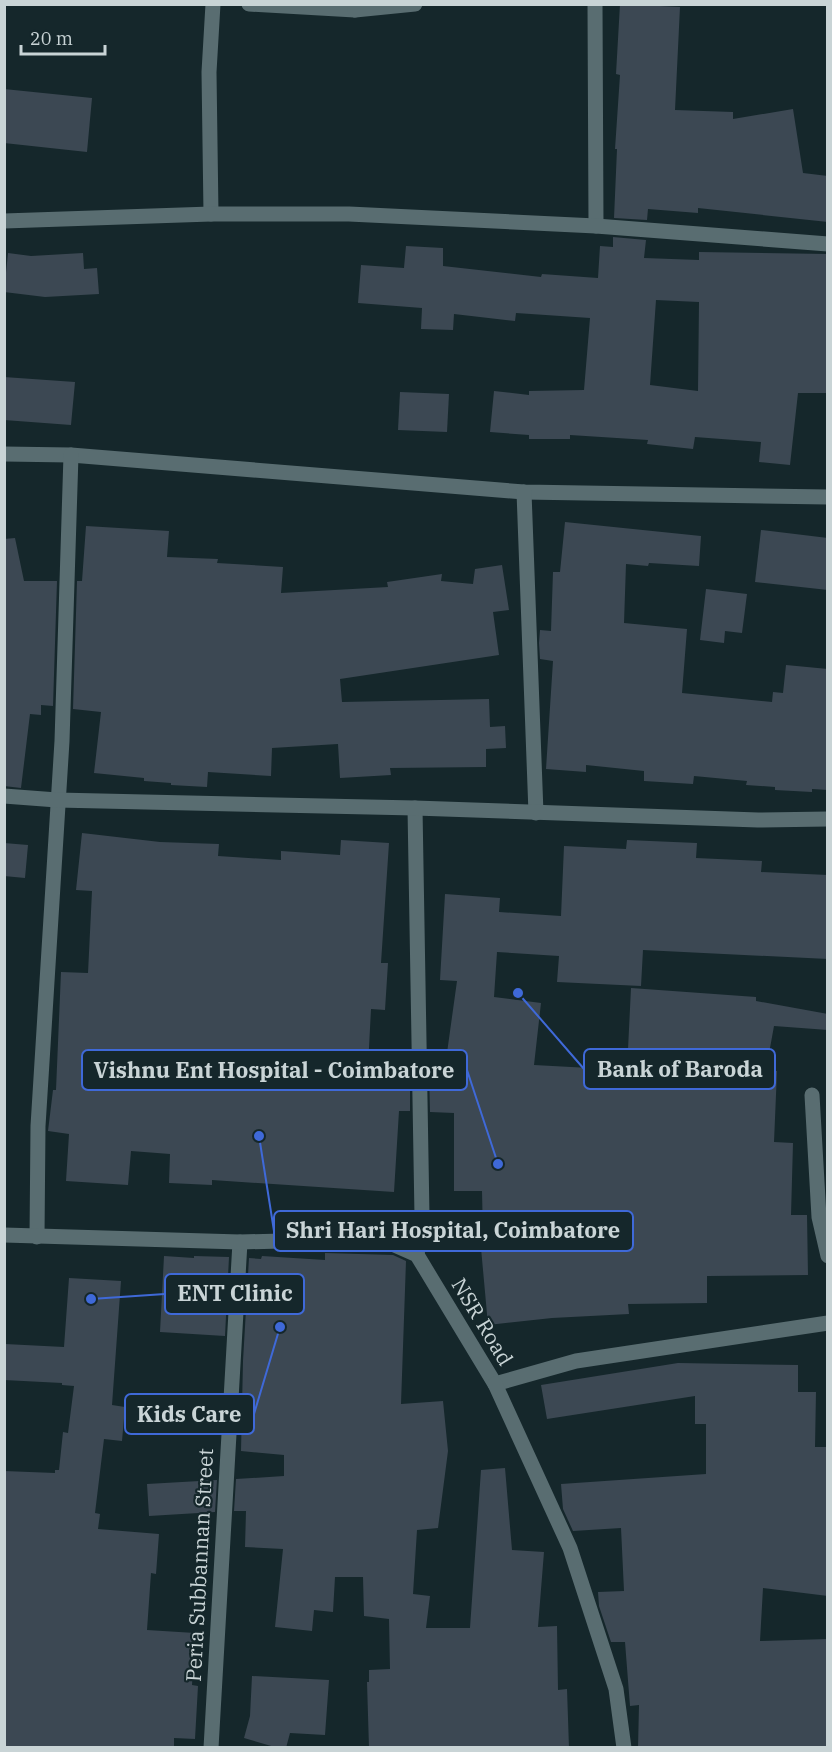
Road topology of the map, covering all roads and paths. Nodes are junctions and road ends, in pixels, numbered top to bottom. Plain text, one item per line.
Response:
1 (213, 4) edge
2 (249, 4) edge
3 (415, 4) edge
4 (595, 4) edge
5 (356, 7) edge
6 (211, 214) junction
7 (4, 221) edge
8 (596, 226) junction
9 (828, 244) edge
10 (4, 454) edge
11 (71, 455) junction
12 (524, 492) junction
13 (828, 497) edge
14 (4, 796) edge
15 (57, 800) junction
16 (415, 808) junction
17 (536, 813) junction
18 (828, 819) edge
19 (812, 1095) dead end
20 (4, 1235) edge
21 (38, 1237) junction
22 (240, 1242) junction
23 (417, 1255) junction
24 (828, 1256) edge
25 (828, 1323) edge
26 (495, 1384) junction
27 (211, 1748) edge
28 (624, 1748) edge

1 - 6 street
2 - 5 street
3 - 5 street
4 - 8 street
6 - 7 street
6 - 8 street
8 - 9 street
10 - 11 street
11 - 12 street
11 - 15 street
12 - 13 street
12 - 17 street
14 - 15 street
15 - 16 street
15 - 21 street
16 - 17 street
16 - 23 street
17 - 18 street
19 - 24 street
20 - 21 street
21 - 22 street
22 - 23 street
22 - 27 street, Peria Subbannan Street
23 - 26 street, NSR Road
25 - 26 street, NSR Road
26 - 28 street

